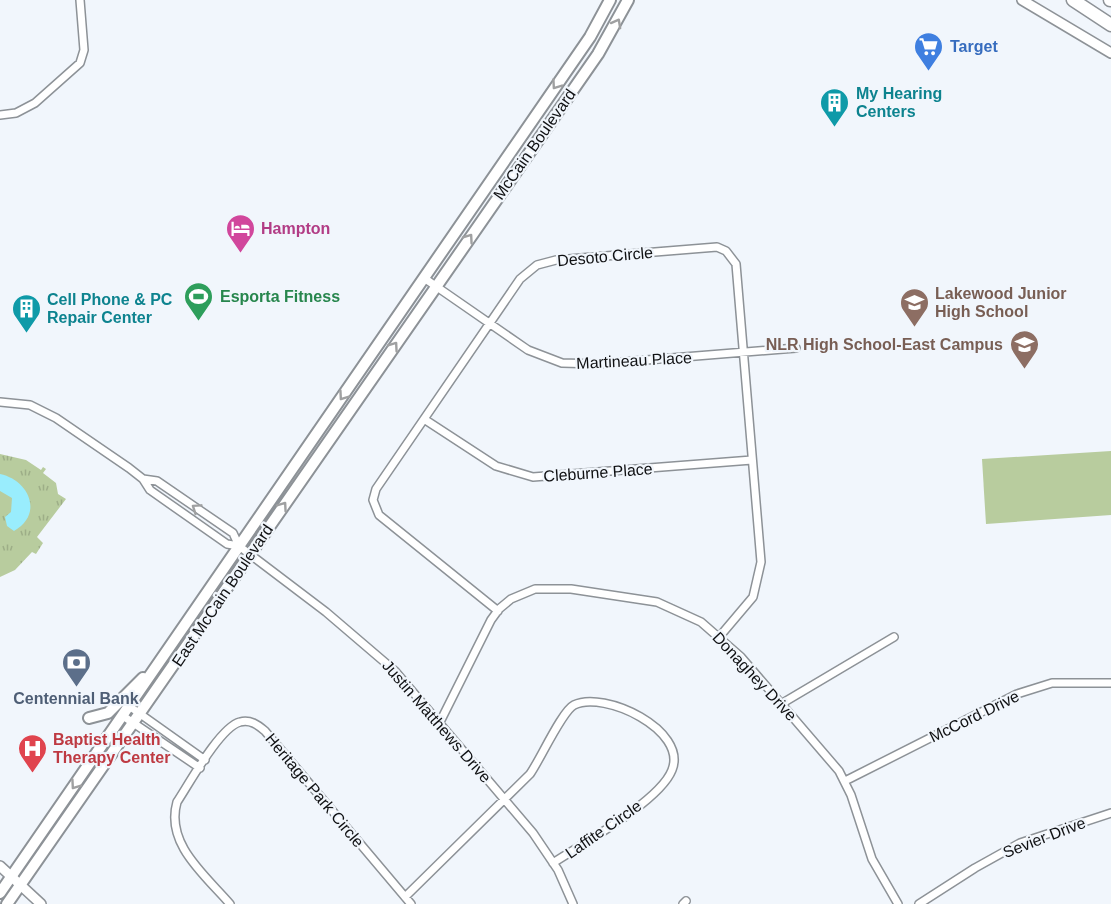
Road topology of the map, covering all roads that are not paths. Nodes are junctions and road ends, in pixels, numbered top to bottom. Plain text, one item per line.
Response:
1 (80, 0) edge
2 (610, 0) edge
3 (628, 0) edge
4 (1022, 0) edge
5 (1065, 0) edge
6 (1073, 0) edge
7 (1090, 11) junction
8 (1111, 25) edge
9 (1111, 53) edge
10 (0, 115) edge
11 (424, 278) junction
12 (435, 286) junction
13 (489, 324) junction
14 (796, 348) dead end
15 (743, 352) junction
16 (0, 402) edge
17 (424, 419) junction
18 (752, 460) junction
19 (143, 479) junction
20 (239, 546) junction
21 (250, 554) junction
22 (498, 611) junction
23 (720, 636) junction
24 (894, 638) dead end
25 (157, 666) junction
26 (1111, 683) edge
27 (781, 704) junction
28 (126, 711) junction
29 (89, 718) dead end
30 (137, 719) junction
31 (440, 722) junction
32 (205, 760) junction
33 (200, 768) junction
34 (845, 781) junction
35 (505, 800) junction
36 (1111, 813) edge
37 (554, 863) junction
38 (0, 866) edge
39 (11, 877) junction
40 (21, 886) junction
41 (0, 893) edge
42 (405, 897) junction
43 (7, 904) edge
44 (41, 904) edge
45 (230, 904) edge
46 (411, 904) edge
47 (573, 904) edge
48 (898, 904) edge
49 (919, 904) edge

1 - 10 street
2 -> 11 main road, McCain Boulevard
12 -> 3 main road, McCain Boulevard
4 - 9 street
5 - 7 highway
6 - 7 highway
7 - 8 highway
11 - 12 street, Martineau Place
11 -> 20 main road, East McCain Boulevard
12 - 13 street, Martineau Place
21 -> 12 main road, East McCain Boulevard
13 - 15 street, Martineau Place
13 - 15 street, Desoto Circle
13 - 17 street, Desoto Circle
14 - 15 street, Martineau Place
15 - 18 street, Desoto Circle
16 - 19 street
17 - 18 street, Cleburne Place
17 - 22 street, Desoto Circle
18 - 23 street, Desoto Circle
19 - 20 street
20 -> 19 street
20 - 21 street, Justin Matthews Drive
20 - 25 main road, East McCain Boulevard
21 - 30 main road, East McCain Boulevard
21 - 31 street, Justin Matthews Drive
22 - 23 street, Donaghey Drive
22 - 31 street, Donaghey Drive
23 - 27 street, Donaghey Drive
24 - 27 street
25 - 28 main road, East McCain Boulevard
25 - 29 main road
26 - 34 street, McCord Drive
27 - 34 street, Donaghey Drive
28 - 30 street
28 -> 39 main road, East McCain Boulevard
30 - 32 street
30 - 33 street
30 - 40 main road, East McCain Boulevard
31 - 35 street, Justin Matthews Drive
32 - 33 street, Heritage Park Circle
32 - 42 street, Heritage Park Circle
33 - 45 street, Heritage Park Circle
34 - 48 street, Donaghey Drive
35 - 37 street, Justin Matthews Drive
35 - 37 street, Laffite Circle
35 - 42 street, Laffite Circle
36 - 49 street, Sevier Drive
37 - 47 street, Justin Matthews Drive
38 - 39 street
39 - 40 street
39 - 41 main road, East McCain Boulevard
40 - 43 main road, East McCain Boulevard
40 - 44 street
42 - 46 street, Heritage Park Circle

